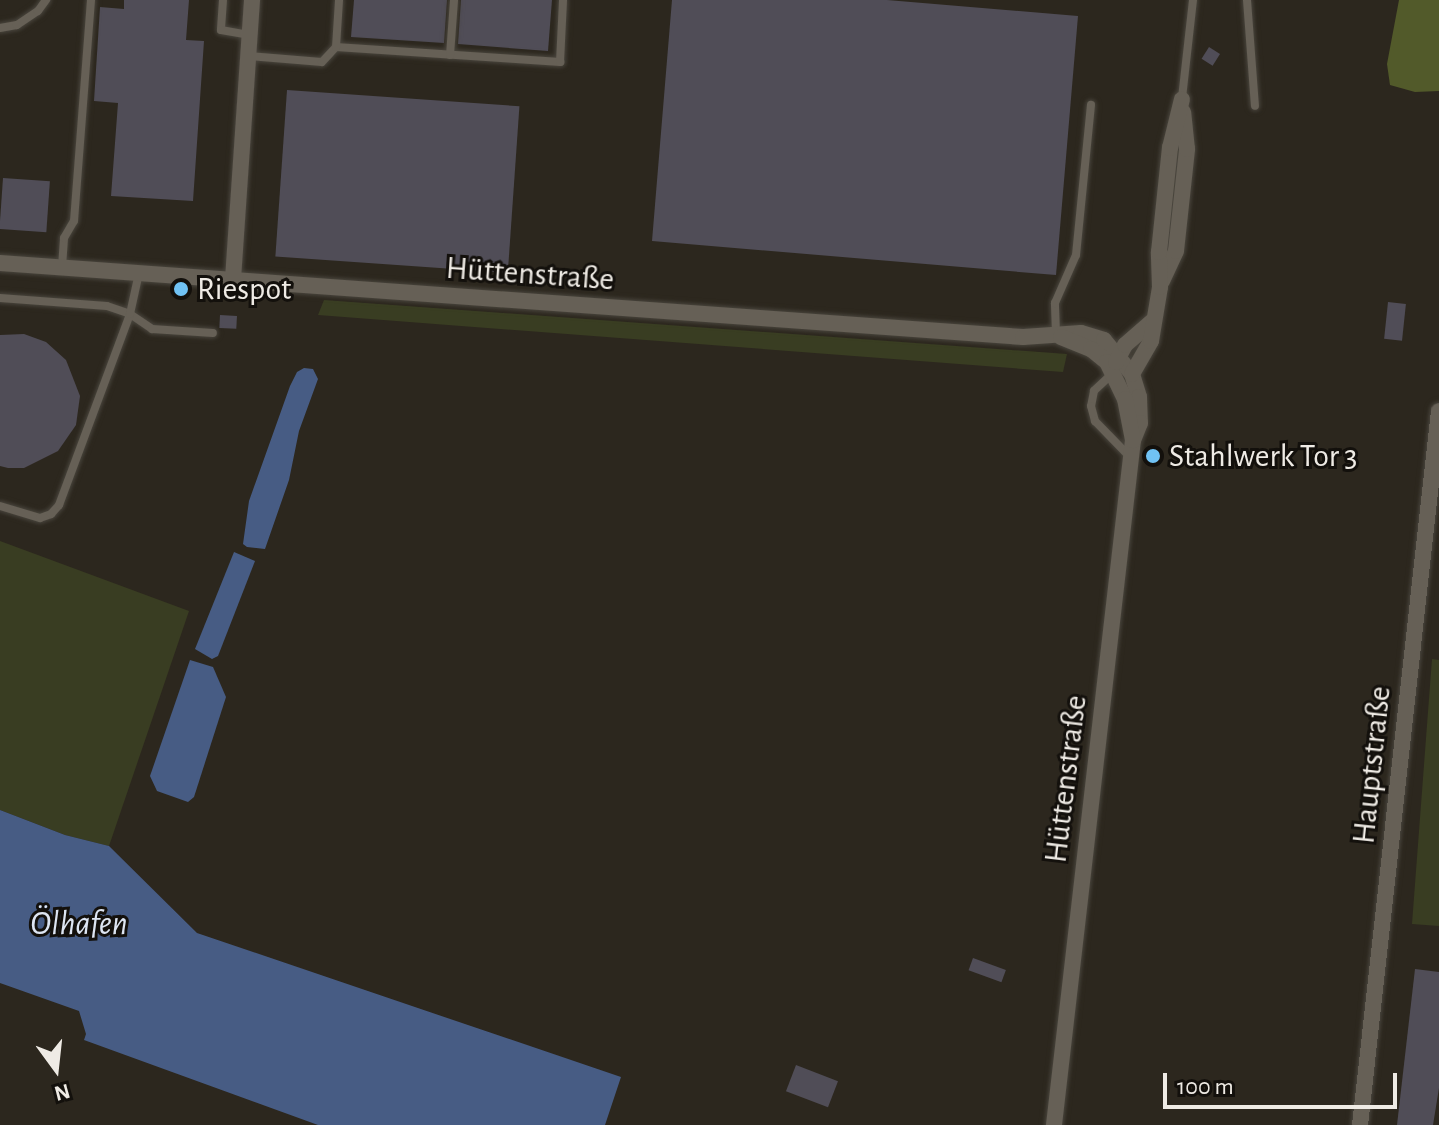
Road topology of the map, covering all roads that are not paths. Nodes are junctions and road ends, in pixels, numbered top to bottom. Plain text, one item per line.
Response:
1 (46, 0) edge
2 (91, 0) edge
3 (223, 0) edge
4 (252, 0) edge
5 (339, 0) edge
6 (454, 0) edge
7 (563, 0) edge
8 (1193, 0) edge
9 (1247, 0) edge
10 (0, 28) edge
11 (249, 35) junction
12 (336, 47) junction
13 (450, 55) junction
14 (248, 56) junction
15 (1182, 99) joint
16 (1091, 105) dead end
17 (1255, 106) dead end
18 (0, 263) edge
19 (62, 267) junction
20 (139, 273) junction
21 (233, 279) junction
22 (0, 298) edge
23 (130, 314) junction
24 (1154, 320) junction
25 (213, 333) dead end
26 (1056, 335) junction
27 (1118, 354) junction
28 (1114, 373) junction
29 (1132, 374) junction
30 (1439, 411) edge
31 (1133, 440) junction
32 (1131, 458) junction
33 (0, 506) edge
34 (1054, 1125) edge
35 (1360, 1125) edge

1 - 10 lane
2 - 19 lane
3 - 11 lane
4 - 11 street
5 - 12 lane
6 - 13 lane
7 - 13 lane
8 - 15 lane
9 - 17 lane
11 - 14 street
12 - 13 lane
12 - 14 lane
14 - 21 street
15 - 24 street
16 - 26 lane
18 - 19 street, Hüttenstraße
19 - 20 street, Hüttenstraße
20 - 21 street, Hüttenstraße
20 - 23 lane
21 - 26 street, Hüttenstraße
22 - 23 lane
23 - 25 lane
23 - 33 lane
24 - 27 street
24 - 29 street
26 - 27 street, Hüttenstraße
26 - 28 street, Hüttenstraße
27 - 28 street
27 - 29 street, Hüttenstraße
28 - 31 street, Hüttenstraße
28 - 32 lane
29 - 31 street, Hüttenstraße
30 - 35 street, Hauptstraße
31 - 32 street, Hüttenstraße
32 - 34 street, Hüttenstraße

